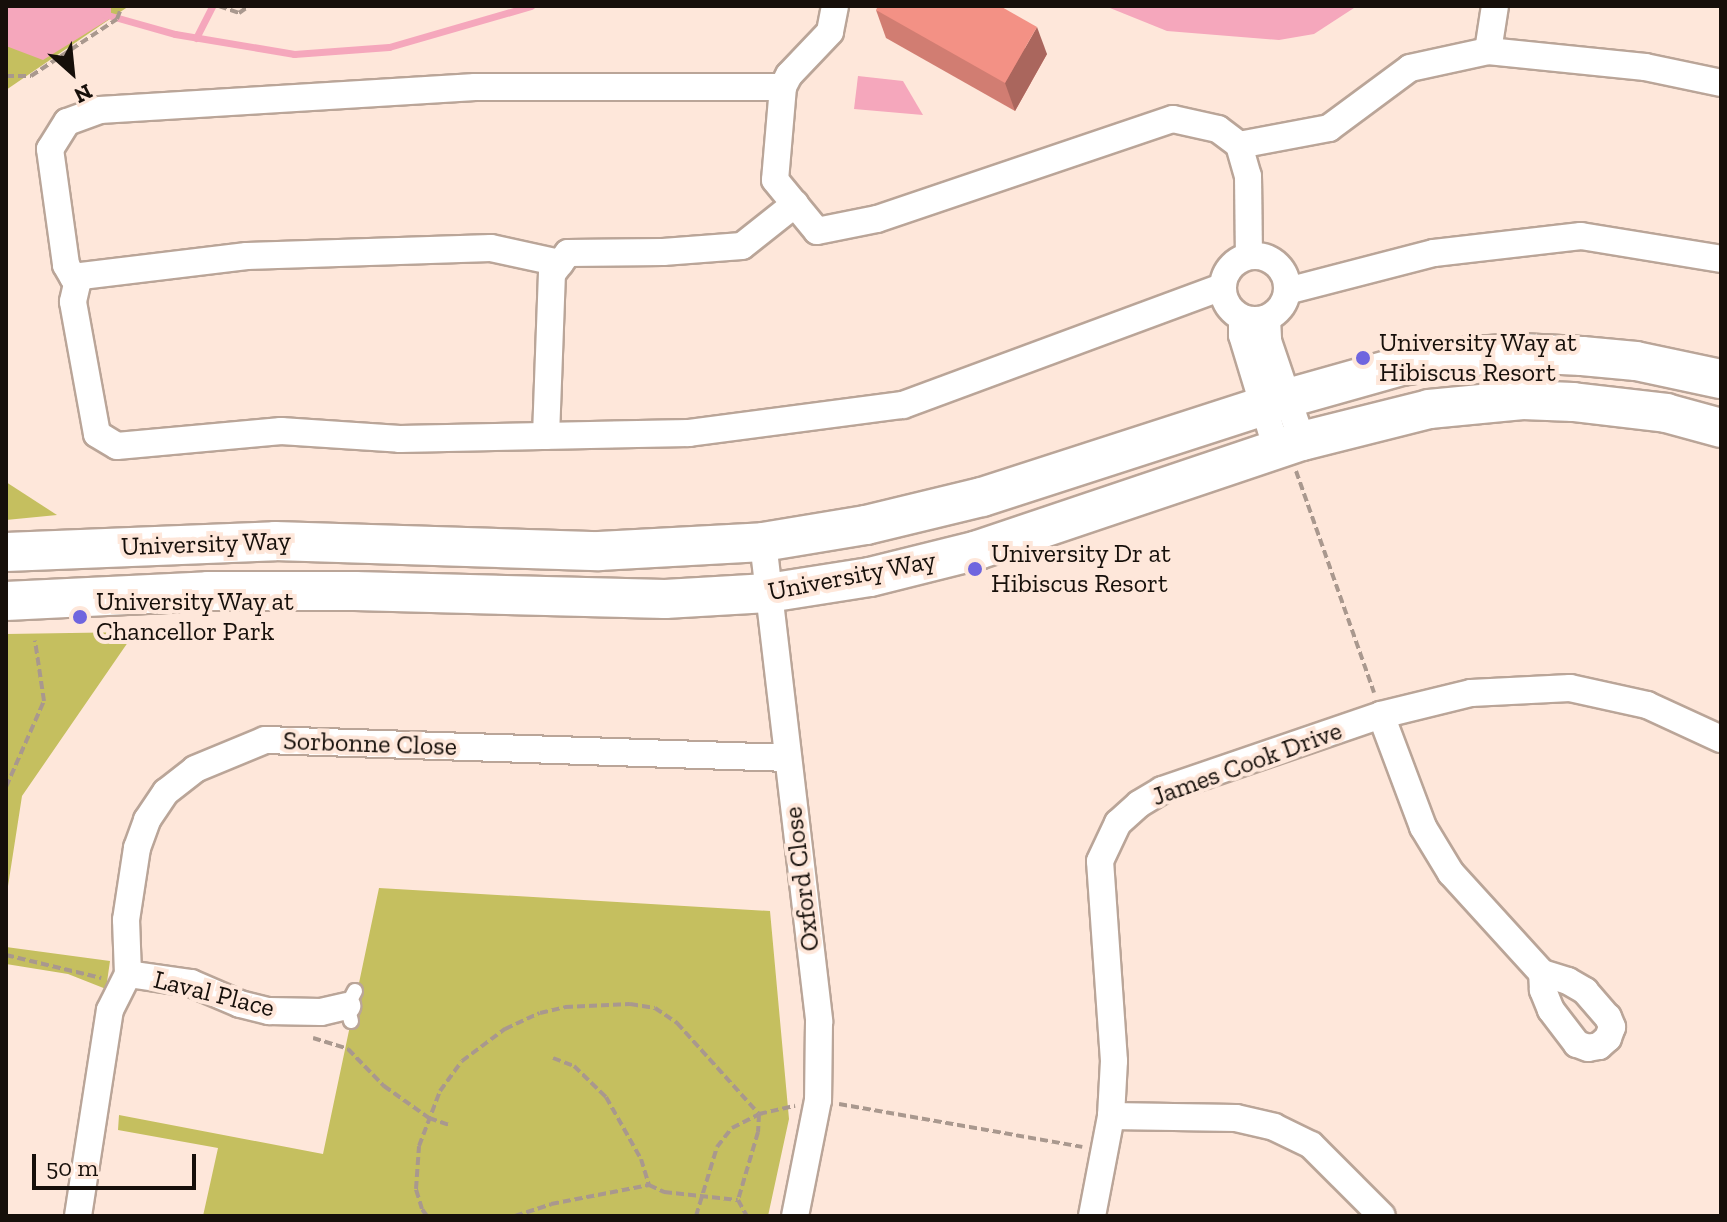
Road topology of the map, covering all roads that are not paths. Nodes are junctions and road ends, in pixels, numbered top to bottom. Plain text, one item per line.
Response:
1 (835, 6) edge
2 (1495, 6) edge
3 (1488, 51) junction
4 (1721, 83) edge
5 (783, 87) junction
6 (1239, 145) junction
7 (795, 204) junction
8 (1249, 256) junction
9 (1721, 259) edge
10 (560, 263) junction
11 (73, 277) junction
12 (1222, 287) junction
13 (1287, 291) junction
14 (1254, 318) junction
15 (1721, 379) edge
16 (1275, 402) junction
17 (1721, 428) edge
18 (546, 436) junction
19 (1289, 446) junction
20 (763, 542) junction
21 (6, 552) edge
22 (768, 593) junction
23 (6, 601) edge
24 (1381, 715) junction
25 (1721, 739) edge
26 (788, 758) junction
27 (1542, 973) dead end
28 (128, 974) junction
29 (351, 1006) dead end
30 (1111, 1116) junction
31 (78, 1216) edge
32 (795, 1216) edge
33 (1092, 1216) edge
34 (1382, 1216) edge

1 - 5 street
2 - 3 street
3 - 4 street
3 - 6 street
5 - 7 street
5 - 11 street
6 - 7 street
6 - 8 street
7 - 10 street
8 - 12 street
8 - 13 street
9 - 13 street
10 - 11 street
10 - 18 street
11 - 18 street
12 - 14 street
12 - 18 street
13 - 14 street
14 - 16 street
15 - 16 main road, University Way
16 - 19 street
16 - 20 main road, University Way
17 - 19 main road, University Way
19 - 22 main road, University Way
20 - 21 main road, University Way
20 - 22 street, Oxford Close
22 - 23 main road, University Way
22 - 26 street, Oxford Close
24 - 25 street, James Cook Drive
24 - 27 street
24 - 30 street, James Cook Drive
26 - 28 street, Sorbonne Close
26 - 32 street, Oxford Close
28 - 29 street, Laval Place
28 - 31 street, Sorbonne Close
30 - 33 street, James Cook Drive
30 - 34 street

